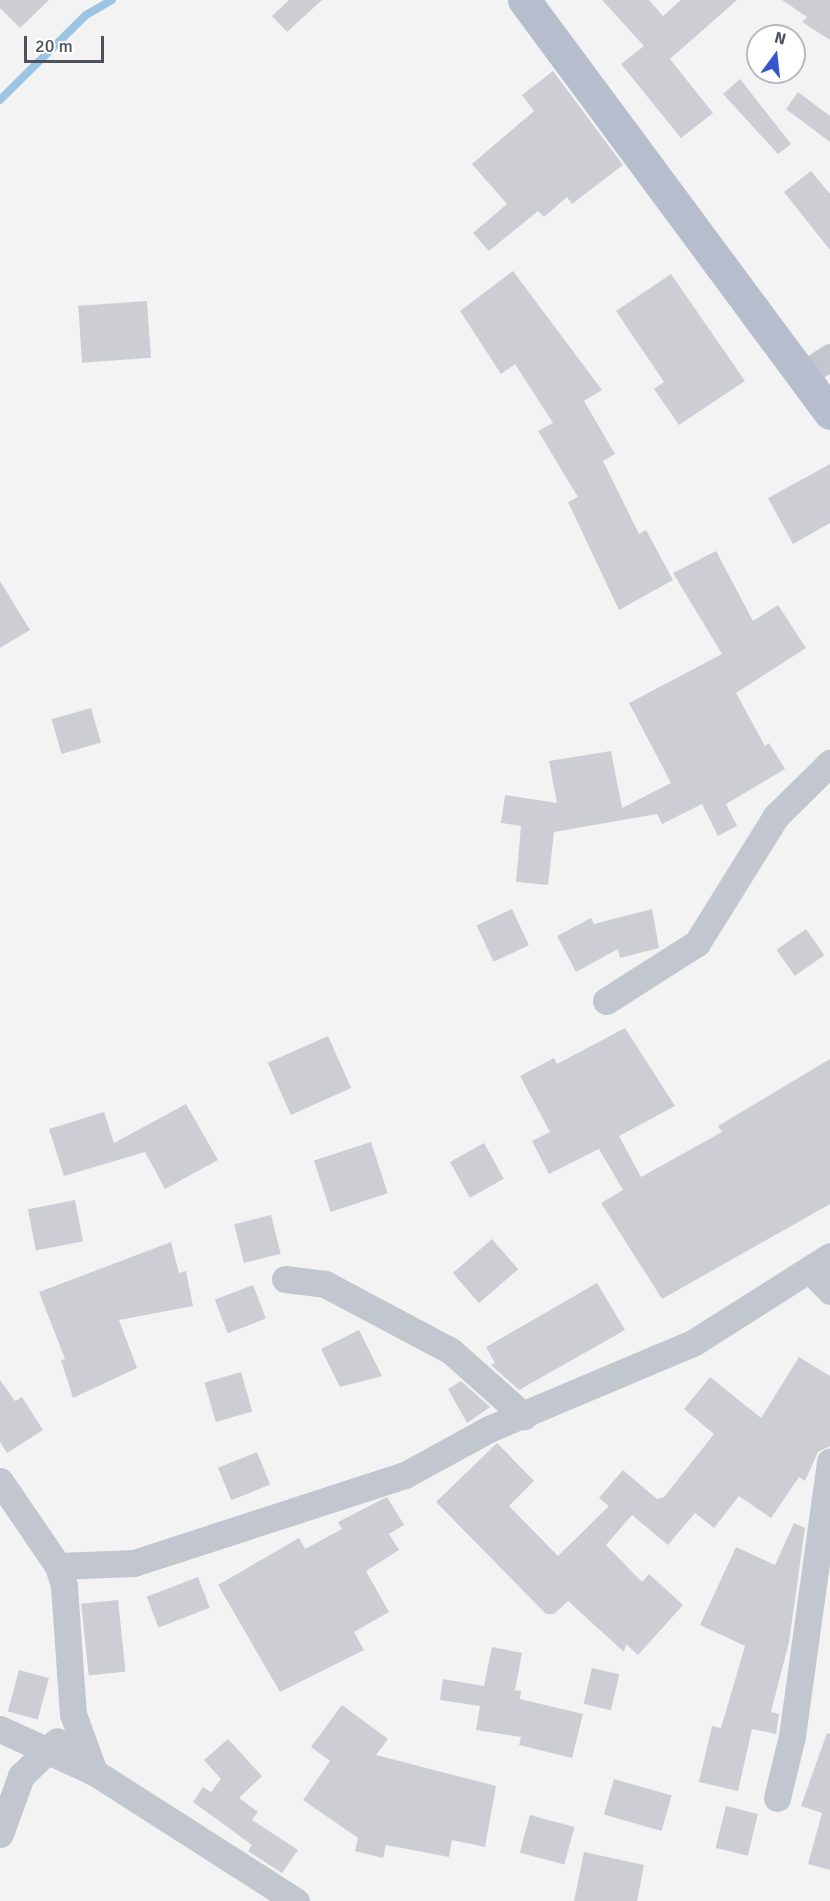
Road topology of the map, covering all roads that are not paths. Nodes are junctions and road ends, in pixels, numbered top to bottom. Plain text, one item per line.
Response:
1 (524, 0) edge
2 (817, 366) edge
3 (830, 413) edge
4 (830, 764) edge
5 (606, 1001) dead end
6 (820, 1263) edge
7 (285, 1279) dead end
8 (830, 1291) edge
9 (524, 1416) junction
10 (830, 1462) edge
11 (0, 1481) edge
12 (825, 1511) edge
13 (58, 1566) junction
14 (73, 1714) junction
15 (0, 1729) edge
16 (50, 1753) junction
17 (94, 1772) junction
18 (777, 1798) dead end
19 (0, 1834) edge
20 (296, 1901) edge

1 - 2 main road
2 - 3 main road
4 - 5 street
6 - 8 street
6 - 9 street
7 - 9 street
9 - 13 street
10 - 12 street
11 - 13 street
12 - 18 street
13 - 14 street
14 - 16 street
14 - 17 street
15 - 16 street
16 - 17 street
16 - 19 street
17 - 20 street

